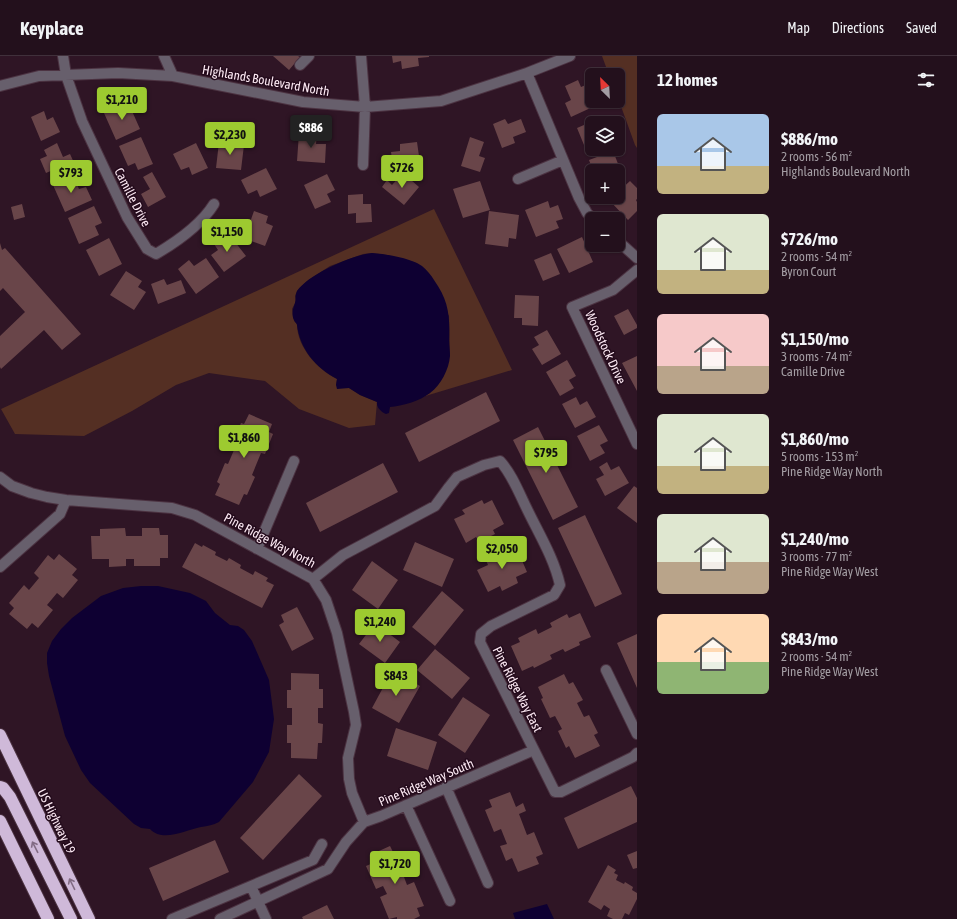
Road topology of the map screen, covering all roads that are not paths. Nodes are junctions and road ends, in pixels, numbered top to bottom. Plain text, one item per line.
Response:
1 (63, 56) edge
2 (164, 56) edge
3 (309, 56) edge
4 (361, 56) edge
5 (570, 56) edge
6 (300, 65) dead end
7 (528, 73) junction
8 (66, 75) junction
9 (174, 76) junction
10 (0, 86) edge
11 (365, 107) junction
12 (562, 160) junction
13 (363, 165) dead end
14 (518, 179) dead end
15 (214, 204) dead end
16 (586, 212) edge
17 (625, 247) edge
18 (637, 258) edge
19 (637, 270) edge
20 (637, 444) edge
21 (294, 461) dead end
22 (500, 461) joint
23 (0, 477) edge
24 (66, 500) junction
25 (257, 549) junction
26 (0, 567) edge
27 (313, 579) junction
28 (606, 670) dead end
29 (637, 734) edge
30 (0, 735) edge
31 (0, 746) edge
32 (534, 750) junction
33 (637, 753) edge
34 (12, 761) junction
35 (0, 787) edge
36 (446, 787) junction
37 (406, 805) junction
38 (0, 821) edge
39 (364, 822) junction
40 (322, 844) dead end
41 (488, 883) dead end
42 (251, 886) junction
43 (450, 901) dead end
44 (258, 902) junction
45 (48, 919) edge
46 (71, 919) edge
47 (89, 919) edge
48 (172, 919) edge
49 (220, 919) edge
50 (266, 919) edge

1 - 8 street
2 - 9 street
3 - 6 street
4 - 11 street
5 - 7 street, Highlands Boulevard North
7 - 11 street, Highlands Boulevard North
7 - 12 street
8 - 9 street, Highlands Boulevard North
8 - 10 street, Highlands Boulevard North
8 - 15 street, Camille Drive
9 - 11 street, Highlands Boulevard North
11 - 13 street
12 - 14 street
12 - 16 street
17 - 18 street
19 - 20 street, Woodstock Drive
21 - 25 street
22 - 27 street, Pine Ridge Way North
22 - 32 street, Pine Ridge Way East
23 - 24 street, Pine Ridge Way North
24 - 25 street, Pine Ridge Way North
24 - 26 street
25 - 27 street, Pine Ridge Way North
27 - 39 street
28 - 29 street
30 - 34 highway, US Highway 19
31 - 34 highway
32 - 33 street
32 - 36 street, Pine Ridge Way South
47 -> 34 highway, US Highway 19
46 -> 35 highway
36 - 37 street, Pine Ridge Way South
36 - 41 street
37 - 39 street, Pine Ridge Way South
37 - 43 street
38 - 45 highway
39 - 44 street, Pine Ridge Way South
40 - 42 street
42 - 44 street
42 - 48 street
44 - 49 street, Pine Ridge Way South
44 - 50 street

